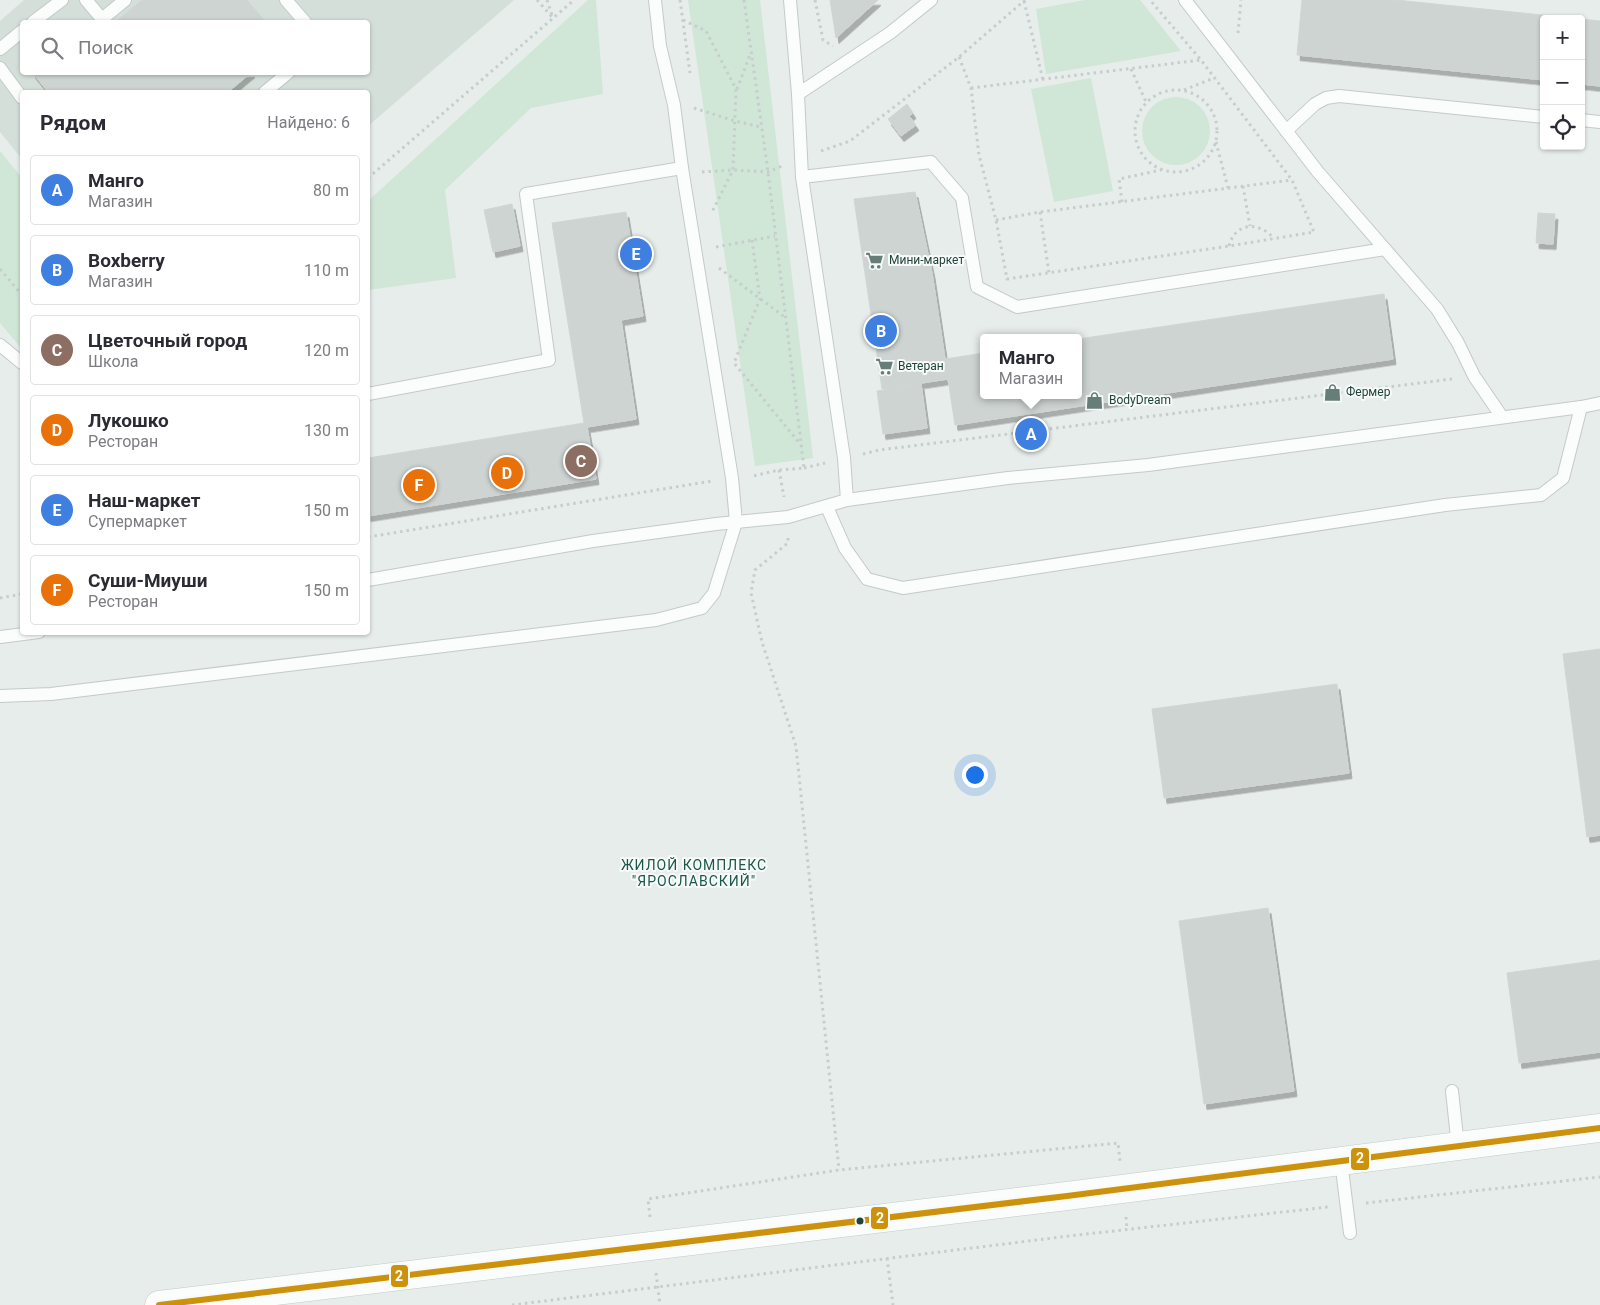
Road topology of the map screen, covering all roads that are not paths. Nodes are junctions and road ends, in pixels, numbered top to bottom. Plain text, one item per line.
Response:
1 (62, 0) edge
2 (86, 0) edge
3 (125, 0) edge
4 (286, 0) edge
5 (655, 0) edge
6 (790, 0) edge
7 (931, 0) edge
8 (1184, 0) edge
9 (36, 20) edge
10 (303, 20) edge
11 (20, 33) edge
12 (0, 49) edge
13 (0, 68) edge
14 (285, 75) edge
15 (267, 90) edge
16 (798, 94) junction
17 (20, 95) edge
18 (1540, 117) edge
19 (1585, 120) edge
20 (1600, 122) edge
21 (1286, 131) junction
22 (682, 168) junction
23 (802, 178) junction
24 (1385, 248) junction
25 (0, 345) edge
26 (20, 360) edge
27 (370, 394) edge
28 (1600, 403) edge
29 (1581, 407) junction
30 (1502, 416) junction
31 (847, 500) junction
32 (826, 507) junction
33 (736, 522) junction
34 (370, 580) edge
35 (20, 634) edge
36 (0, 637) edge
37 (0, 696) edge
38 (1452, 1091) dead end
39 (1600, 1128) edge
40 (1458, 1146) junction
41 (1341, 1161) junction
42 (1350, 1232) dead end
43 (159, 1305) edge

1 - 9 lane
2 - 3 lane
4 - 10 lane
5 - 22 lane
6 - 16 lane
7 - 16 lane
8 - 21 lane
11 - 12 lane
13 - 17 lane
14 - 15 lane
16 - 23 lane
18 - 21 lane
19 - 20 lane
21 - 24 lane
22 - 27 lane
22 - 33 lane
23 - 24 lane
23 - 31 lane
24 - 30 lane
25 - 26 lane
28 - 29 lane
29 - 30 lane
29 - 32 lane
30 - 31 lane
31 - 32 lane
32 - 33 lane
33 - 34 lane
33 - 37 lane
35 - 36 lane
38 - 40 lane
39 - 40 street
40 - 41 street
41 - 42 lane
41 - 43 street

